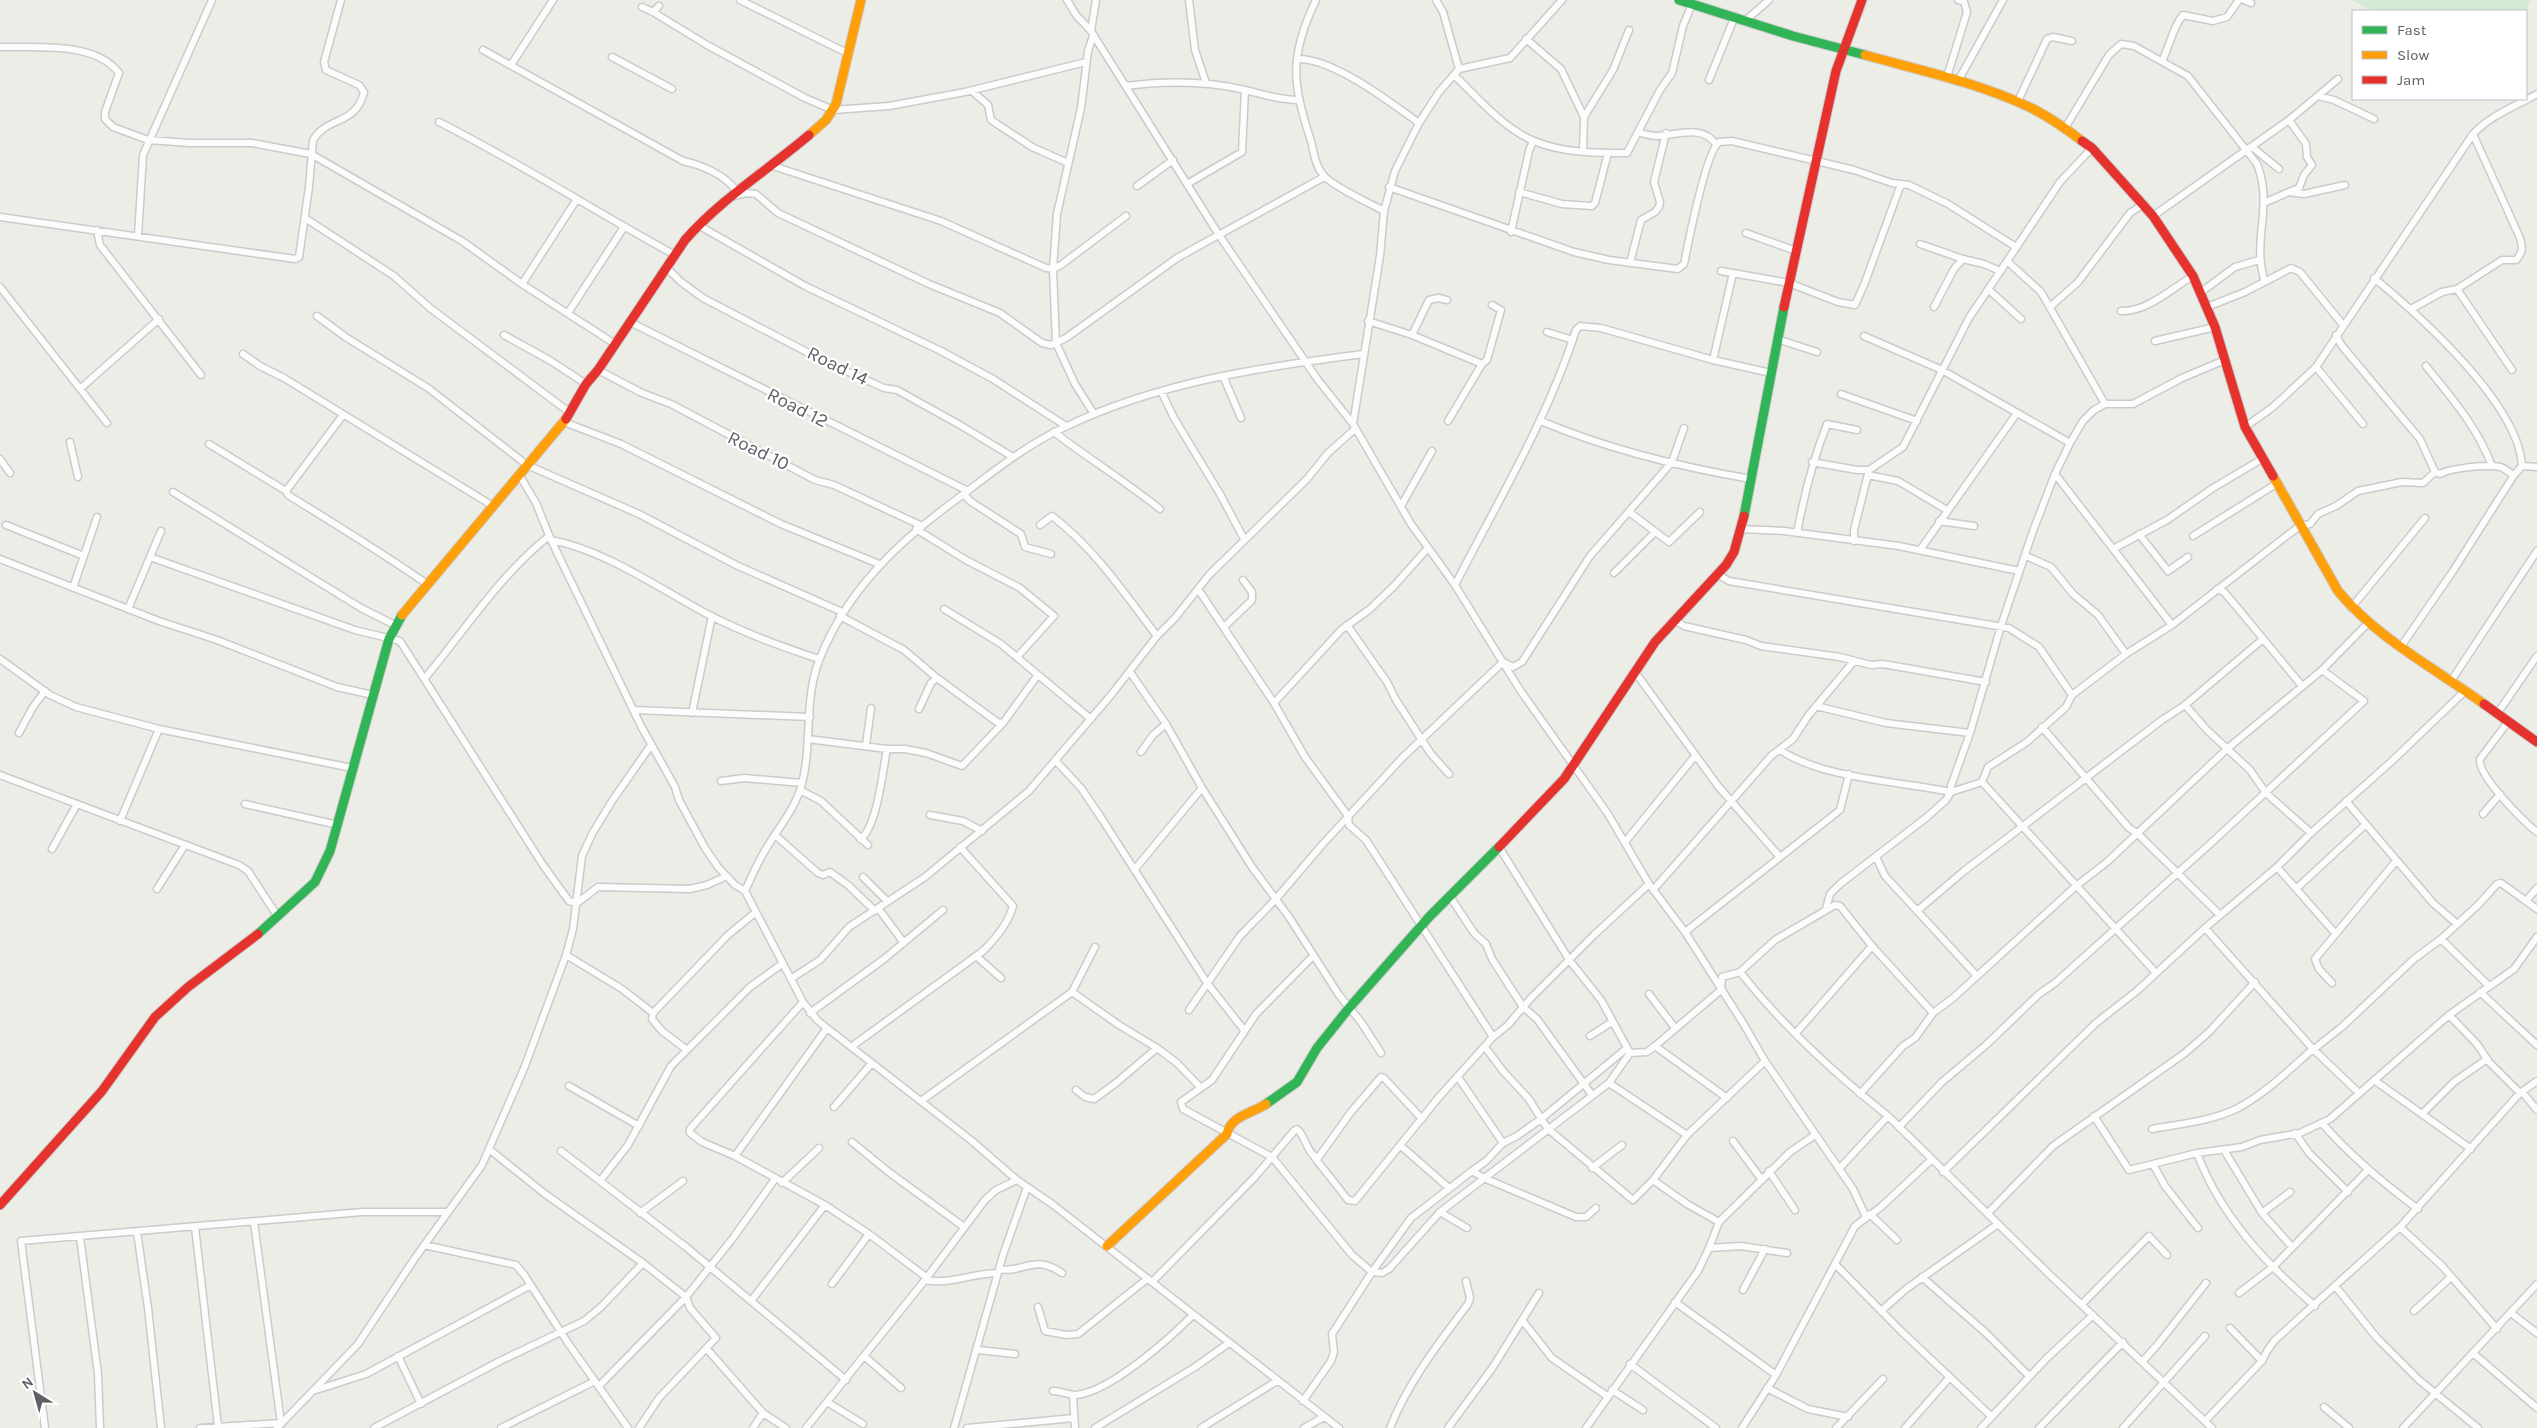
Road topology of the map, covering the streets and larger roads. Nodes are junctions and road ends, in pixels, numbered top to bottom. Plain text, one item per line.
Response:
1 (212, 0) edge
2 (341, 0) edge
3 (554, 0) edge
4 (740, 0) edge
5 (1067, 0) edge
6 (1096, 0) edge
7 (1189, 0) edge
8 (1316, 0) edge
9 (1436, 0) edge
10 (1562, 0) edge
11 (1678, 0) edge
12 (1769, 0) edge
13 (1862, 0) edge
14 (1958, 0) edge
15 (2004, 0) edge
16 (2239, 0) edge
17 (2244, 0) edge
18 (860, 1) edge
19 (2251, 3) dead end
20 (1692, 4) junction
21 (658, 6) dead end
22 (642, 7) dead end
23 (653, 12) junction
24 (1735, 16) junction
25 (1746, 20) junction
26 (1629, 30) dead end
27 (1092, 34) junction
28 (1526, 39) junction
29 (2072, 41) dead end
30 (0, 47) edge
31 (1843, 48) junction
32 (483, 50) dead end
33 (849, 54) junction
34 (612, 56) dead end
35 (1297, 59) junction
36 (2162, 61) junction
37 (1086, 62) junction
38 (511, 65) junction
39 (1459, 69) junction
40 (1454, 75) junction
41 (1947, 78) junction
42 (2338, 79) dead end
43 (1710, 80) dead end
44 (1958, 81) junction
45 (1206, 83) junction
46 (1126, 86) junction
47 (672, 89) dead end
48 (1245, 90) junction
49 (972, 91) junction
50 (2318, 96) junction
51 (1298, 100) junction
52 (2525, 100) edge
53 (2018, 101) junction
54 (833, 110) junction
55 (1584, 117) junction
56 (2374, 119) dead end
57 (2289, 120) junction
58 (439, 122) dead end
59 (1419, 123) junction
60 (2065, 128) junction
61 (1638, 132) junction
62 (1666, 133) junction
63 (2472, 134) junction
64 (148, 140) junction
65 (1534, 141) junction
66 (1716, 144) junction
67 (2252, 147) junction
68 (2092, 148) junction
69 (1583, 151) junction
70 (2246, 152) junction
71 (1608, 153) junction
72 (311, 154) junction
73 (1174, 160) junction
74 (1816, 160) junction
75 (1068, 163) junction
76 (773, 166) junction
77 (2279, 168) dead end
78 (1324, 177) junction
79 (1186, 184) junction
80 (1901, 184) junction
81 (2345, 184) dead end
82 (1137, 186) dead end
83 (1389, 187) junction
84 (1519, 192) junction
85 (2289, 192) junction
86 (735, 194) junction
87 (577, 199) junction
88 (2266, 202) junction
89 (2142, 205) junction
90 (1384, 211) junction
91 (1126, 216) dead end
92 (2153, 216) junction
93 (0, 217) edge
94 (305, 218) junction
95 (698, 225) junction
96 (624, 227) junction
97 (97, 230) junction
98 (1511, 232) junction
99 (1746, 233) dead end
100 (1219, 235) junction
101 (138, 236) junction
102 (1920, 244) dead end
103 (2016, 247) junction
104 (1796, 251) junction
105 (675, 255) junction
106 (1963, 259) junction
107 (2259, 260) junction
108 (2007, 261) junction
109 (1630, 263) junction
110 (667, 268) junction
111 (1053, 269) junction
112 (1721, 271) dead end
113 (2000, 271) junction
114 (1733, 273) junction
115 (2193, 276) junction
116 (2374, 278) junction
117 (2265, 282) junction
118 (522, 284) junction
119 (1789, 284) junction
120 (0, 287) edge
121 (2458, 289) junction
122 (1988, 290) junction
123 (2201, 292) junction
124 (1447, 300) dead end
125 (1492, 306) dead end
126 (2207, 306) junction
127 (1934, 307) dead end
128 (2050, 307) junction
129 (2411, 309) junction
130 (2121, 311) dead end
131 (568, 313) junction
132 (317, 316) dead end
133 (159, 319) junction
134 (2022, 319) dead end
135 (1368, 321) junction
136 (630, 322) junction
137 (2343, 325) junction
138 (2215, 327) junction
139 (1547, 332) dead end
140 (504, 335) dead end
141 (1412, 335) junction
142 (2336, 335) junction
143 (1864, 336) dead end
144 (1573, 340) junction
145 (1778, 340) junction
146 (2155, 341) dead end
147 (1056, 343) junction
148 (615, 344) junction
149 (2330, 345) junction
150 (2342, 346) junction
151 (1817, 352) dead end
152 (243, 354) dead end
153 (1363, 354) junction
154 (1305, 360) junction
155 (1713, 360) junction
156 (2225, 360) junction
157 (1482, 364) junction
158 (2426, 366) dead end
159 (2316, 368) junction
160 (598, 370) junction
161 (1942, 370) junction
162 (2512, 370) dead end
163 (1771, 373) junction
164 (201, 375) dead end
165 (1223, 376) junction
166 (586, 384) junction
167 (81, 388) junction
168 (1161, 391) junction
169 (1841, 394) dead end
170 (2105, 404) junction
171 (569, 412) junction
172 (2017, 413) junction
173 (1094, 414) junction
174 (343, 416) junction
175 (1240, 418) dead end
176 (1916, 420) junction
177 (1448, 421) dead end
178 (1541, 421) junction
179 (564, 422) junction
180 (107, 423) dead end
181 (2363, 424) dead end
182 (1066, 426) junction
183 (1354, 426) junction
184 (2245, 427) junction
185 (1684, 428) dead end
186 (1857, 430) dead end
187 (1054, 432) junction
188 (70, 442) dead end
189 (2070, 443) junction
190 (209, 444) dead end
191 (1432, 452) dead end
192 (1013, 457) junction
193 (0, 459) edge
194 (2262, 459) junction
195 (1672, 462) junction
196 (1812, 462) junction
197 (527, 465) junction
198 (2492, 466) junction
199 (2522, 466) junction
200 (2537, 466) edge
201 (1868, 472) junction
202 (2435, 472) junction
203 (10, 473) dead end
204 (2055, 474) junction
205 (2514, 475) junction
206 (520, 476) junction
207 (78, 477) dead end
208 (1752, 479) junction
209 (2276, 484) junction
210 (286, 491) junction
211 (173, 492) dead end
212 (966, 492) junction
213 (493, 506) junction
214 (1401, 506) junction
215 (1160, 509) dead end
216 (1946, 510) junction
217 (1629, 512) junction
218 (1700, 512) dead end
219 (97, 517) dead end
220 (2425, 518) dead end
221 (1939, 521) junction
222 (6, 525) dead end
223 (1040, 525) dead end
224 (1974, 526) dead end
225 (2300, 526) junction
226 (919, 527) junction
227 (1741, 529) junction
228 (161, 531) dead end
229 (1654, 533) junction
230 (1797, 533) junction
231 (2139, 534) junction
232 (2193, 536) dead end
233 (550, 538) junction
234 (1244, 539) junction
235 (1854, 541) junction
236 (1428, 549) junction
237 (1920, 550) junction
238 (2114, 550) junction
239 (2537, 551) edge
240 (1051, 554) dead end
241 (84, 556) junction
242 (2026, 556) junction
243 (150, 557) junction
244 (2188, 557) dead end
245 (0, 559) edge
246 (879, 564) junction
247 (2019, 571) junction
248 (1614, 573) dead end
249 (1717, 574) junction
250 (1243, 580) dead end
251 (427, 584) junction
252 (1455, 585) junction
253 (73, 588) junction
254 (1198, 589) junction
255 (2221, 589) junction
256 (2351, 608) junction
257 (128, 609) junction
258 (944, 609) dead end
259 (841, 614) junction
260 (712, 616) junction
261 (1675, 620) junction
262 (2368, 623) junction
263 (396, 625) junction
264 (1347, 625) junction
265 (2172, 625) junction
266 (2001, 626) junction
267 (1224, 627) junction
268 (1157, 636) junction
269 (390, 639) junction
270 (2263, 639) junction
271 (2400, 648) junction
272 (2126, 654) junction
273 (2537, 656) edge
274 (1017, 657) junction
275 (0, 659) edge
276 (819, 660) junction
277 (1854, 661) junction
278 (1503, 662) junction
279 (2322, 670) junction
280 (1130, 672) junction
281 (1635, 672) junction
282 (1037, 676) junction
283 (425, 678) junction
284 (937, 678) junction
285 (2450, 681) junction
286 (1986, 682) junction
287 (2302, 686) junction
288 (45, 691) junction
289 (2465, 691) junction
290 (2072, 695) junction
291 (373, 696) junction
292 (1274, 703) junction
293 (2184, 705) junction
294 (1816, 706) junction
295 (871, 708) dead end
296 (634, 710) junction
297 (919, 710) dead end
298 (692, 713) junction
299 (2497, 714) junction
300 (810, 717) junction
301 (1091, 720) junction
302 (2508, 722) junction
303 (999, 724) junction
304 (1166, 724) junction
305 (2042, 727) junction
306 (159, 729) junction
307 (19, 733) dead end
308 (1970, 733) junction
309 (808, 738) junction
310 (1422, 739) junction
311 (2537, 742) edge
312 (651, 745) junction
313 (866, 745) junction
314 (2228, 748) junction
315 (888, 749) junction
316 (1780, 750) junction
317 (1141, 752) dead end
318 (1695, 756) junction
319 (1056, 760) junction
320 (1573, 763) junction
321 (352, 768) junction
322 (1448, 774) dead end
323 (1849, 774) junction
324 (0, 775) edge
325 (2086, 778) junction
326 (720, 780) dead end
327 (1982, 782) junction
328 (801, 787) junction
329 (1202, 788) junction
330 (1951, 792) junction
331 (2266, 793) junction
332 (2500, 794) junction
333 (1731, 800) junction
334 (2346, 801) junction
335 (77, 804) junction
336 (245, 804) dead end
337 (2483, 814) dead end
338 (930, 815) dead end
339 (1348, 816) junction
340 (120, 821) junction
341 (338, 825) junction
342 (2365, 825) junction
343 (2024, 827) junction
344 (982, 831) junction
345 (2537, 832) edge
346 (2137, 833) junction
347 (2311, 833) junction
348 (775, 835) junction
349 (860, 840) junction
350 (1625, 842) junction
351 (185, 845) junction
352 (868, 845) dead end
353 (960, 847) junction
354 (1499, 847) junction
355 (52, 848) dead end
356 (1779, 856) junction
357 (1876, 857) junction
358 (2396, 861) junction
359 (2277, 867) junction
360 (1135, 869) junction
361 (2177, 874) junction
362 (727, 876) junction
363 (863, 877) dead end
364 (2076, 886) junction
365 (1651, 887) junction
366 (2297, 888) junction
367 (2537, 888) edge
368 (157, 889) dead end
369 (745, 890) junction
370 (1451, 898) junction
371 (1276, 899) junction
372 (887, 901) junction
373 (2526, 901) junction
374 (577, 903) junction
375 (876, 909) junction
376 (1826, 909) junction
377 (2537, 909) edge
378 (943, 910) dead end
379 (1917, 911) junction
380 (756, 912) junction
381 (2220, 916) junction
382 (278, 917) junction
383 (2456, 923) junction
384 (1421, 927) junction
385 (2204, 928) junction
386 (2115, 930) junction
387 (1684, 932) junction
388 (2335, 933) junction
389 (2537, 938) edge
390 (2441, 939) junction
391 (904, 943) junction
392 (1872, 946) junction
393 (1095, 947) dead end
394 (566, 955) junction
395 (976, 956) junction
396 (1313, 956) junction
397 (1570, 961) junction
398 (782, 964) junction
399 (1740, 972) junction
400 (2156, 973) junction
401 (1977, 976) junction
402 (792, 978) junction
403 (1001, 978) dead end
404 (2255, 982) junction
405 (1207, 983) junction
406 (2332, 983) dead end
407 (2488, 985) junction
408 (1721, 990) junction
409 (1072, 992) junction
410 (2480, 992) junction
411 (1649, 994) dead end
412 (803, 1002) junction
413 (1523, 1007) junction
414 (1349, 1008) junction
415 (1189, 1010) dead end
416 (653, 1012) junction
417 (810, 1013) junction
418 (1933, 1013) junction
419 (2449, 1015) junction
420 (1612, 1022) junction
421 (827, 1028) junction
422 (1675, 1028) junction
423 (1244, 1030) junction
424 (1796, 1033) junction
425 (1590, 1036) dead end
426 (1493, 1037) junction
427 (2537, 1045) edge
428 (1655, 1046) junction
429 (851, 1047) junction
430 (1485, 1047) junction
431 (1157, 1048) junction
432 (2313, 1049) junction
433 (687, 1050) junction
434 (1629, 1051) junction
435 (1381, 1053) dead end
436 (2486, 1059) junction
437 (1765, 1061) junction
438 (872, 1063) junction
439 (1458, 1077) junction
440 (2374, 1080) junction
441 (2537, 1081) edge
442 (1608, 1083) junction
443 (1582, 1085) junction
444 (569, 1086) dead end
445 (1200, 1088) junction
446 (1076, 1090) dead end
447 (2359, 1093) junction
448 (2522, 1093) junction
449 (1860, 1094) junction
450 (1592, 1096) junction
451 (1727, 1098) junction
452 (921, 1101) junction
453 (834, 1107) dead end
454 (2537, 1110) edge
455 (2422, 1114) junction
456 (1888, 1116) junction
457 (2094, 1116) junction
458 (1422, 1119) junction
459 (1541, 1119) junction
460 (2322, 1123) junction
461 (639, 1126) junction
462 (1899, 1127) junction
463 (1548, 1129) junction
464 (2152, 1129) dead end
465 (2296, 1133) junction
466 (1227, 1134) junction
467 (1686, 1135) junction
468 (1815, 1135) junction
469 (1733, 1141) dead end
470 (852, 1142) dead end
471 (1503, 1143) junction
472 (1622, 1145) dead end
473 (1401, 1146) junction
474 (819, 1148) dead end
475 (489, 1149) junction
476 (2471, 1149) junction
477 (561, 1150) dead end
478 (2224, 1150) junction
479 (2197, 1154) junction
480 (734, 1156) junction
481 (1272, 1157) junction
482 (1315, 1158) junction
483 (1931, 1160) junction
484 (2154, 1166) junction
485 (1592, 1168) junction
486 (1838, 1169) junction
487 (2368, 1170) junction
488 (1472, 1171) junction
489 (1769, 1171) junction
490 (1943, 1172) junction
491 (1484, 1178) junction
492 (775, 1179) junction
493 (1018, 1180) junction
494 (1653, 1180) junction
495 (1762, 1180) junction
496 (600, 1181) junction
497 (683, 1181) dead end
498 (782, 1183) junction
499 (1027, 1187) junction
500 (1448, 1188) junction
501 (2290, 1192) dead end
502 (2348, 1192) junction
503 (0, 1205) edge
504 (825, 1205) junction
505 (1596, 1208) dead end
506 (2418, 1209) junction
507 (1795, 1210) dead end
508 (448, 1212) junction
509 (1440, 1212) junction
510 (640, 1213) junction
511 (1988, 1213) junction
512 (2262, 1213) junction
513 (1868, 1216) junction
514 (254, 1222) junction
515 (1719, 1222) junction
516 (1998, 1224) junction
517 (195, 1227) junction
518 (964, 1227) junction
519 (1467, 1228) dead end
520 (2198, 1228) dead end
521 (2400, 1228) junction
522 (137, 1232) junction
523 (869, 1234) junction
524 (80, 1237) junction
525 (1897, 1240) dead end
526 (424, 1245) junction
527 (1107, 1246) junction
528 (2292, 1246) junction
529 (1709, 1248) junction
530 (1765, 1248) junction
531 (1787, 1253) dead end
532 (2167, 1255) dead end
533 (643, 1263) junction
534 (1836, 1265) junction
535 (2272, 1266) junction
536 (708, 1267) junction
537 (999, 1271) junction
538 (1372, 1272) junction
539 (1062, 1274) dead end
540 (2451, 1276) junction
541 (1922, 1277) junction
542 (926, 1278) junction
543 (1149, 1280) junction
544 (1466, 1281) dead end
545 (2206, 1283) dead end
546 (832, 1284) dead end
547 (2537, 1284) edge
548 (531, 1285) junction
549 (2336, 1287) junction
550 (1743, 1290) dead end
551 (1539, 1293) dead end
552 (2239, 1293) dead end
553 (686, 1297) junction
554 (751, 1300) junction
555 (1675, 1302) junction
556 (2082, 1304) junction
557 (2315, 1306) junction
558 (1038, 1307) dead end
559 (1881, 1311) junction
560 (2414, 1311) dead end
561 (2511, 1313) junction
562 (1192, 1315) junction
563 (2093, 1315) junction
564 (1522, 1320) junction
565 (2230, 1328) dead end
566 (2497, 1329) junction
567 (561, 1332) junction
568 (2537, 1333) edge
569 (2205, 1336) dead end
570 (2124, 1342) junction
571 (1229, 1343) junction
572 (707, 1349) junction
573 (978, 1350) junction
574 (2473, 1353) junction
575 (1015, 1354) dead end
576 (398, 1356) junction
577 (864, 1356) junction
578 (2143, 1361) junction
579 (2262, 1361) junction
580 (1630, 1364) junction
581 (1776, 1375) junction
582 (2029, 1376) junction
583 (1950, 1377) junction
584 (1883, 1379) dead end
585 (846, 1380) junction
586 (1277, 1380) junction
587 (2165, 1382) junction
588 (597, 1383) junction
589 (900, 1388) dead end
590 (1767, 1388) junction
591 (315, 1390) junction
592 (1053, 1392) dead end
593 (1610, 1393) junction
594 (2434, 1393) junction
595 (1073, 1395) junction
596 (1303, 1401) junction
597 (827, 1402) junction
598 (421, 1404) junction
599 (2324, 1407) dead end
600 (2537, 1408) edge
601 (1642, 1410) dead end
602 (763, 1413) junction
603 (1324, 1417) junction
604 (1848, 1417) junction
605 (1992, 1417) junction
606 (1074, 1418) junction
607 (1705, 1420) junction
608 (2205, 1421) junction
609 (863, 1424) dead end
610 (218, 1426) junction
611 (279, 1426) edge
612 (45, 1428) edge
613 (100, 1428) edge
614 (161, 1428) edge
615 (200, 1428) edge
616 (376, 1428) edge
617 (501, 1428) edge
618 (628, 1428) edge
619 (639, 1428) edge
620 (753, 1428) edge
621 (786, 1428) edge
622 (806, 1428) edge
623 (954, 1428) edge
624 (967, 1428) edge
625 (976, 1428) edge
626 (1075, 1428) edge
627 (1096, 1428) edge
628 (1201, 1428) edge
629 (1304, 1428) edge
630 (1339, 1428) edge
631 (1390, 1428) edge
632 (1448, 1428) edge
633 (1586, 1428) edge
634 (1700, 1428) edge
635 (1716, 1428) edge
636 (1742, 1428) edge
637 (1836, 1428) edge
638 (1905, 1428) edge
639 (1981, 1428) edge
640 (2039, 1428) edge
641 (2123, 1428) edge
642 (2212, 1428) edge
643 (2349, 1428) edge
644 (2403, 1428) edge
645 (2478, 1428) edge

1 - 64 street
2 - 72 street
3 - 38 street
4 - 33 street
5 - 27 street
6 - 27 street
7 - 45 street
8 - 35 street
9 - 39 street
10 - 28 street
11 - 20 street
12 - 25 street
13 - 31 street
14 - 41 street
15 - 44 street
16 - 36 street
17 - 19 street
18 - 33 street
20 - 24 street
20 - 61 street
21 - 23 street
22 - 23 street
23 - 54 street
24 - 25 street
24 - 43 street
25 - 31 street
26 - 55 street
27 - 37 street
27 - 46 street
28 - 39 street
28 - 55 street
29 - 53 street
30 - 64 street
31 - 41 street
31 - 74 street
32 - 38 street
33 - 54 street
34 - 47 street
35 - 51 street
35 - 59 street
36 - 60 street
36 - 70 street
37 - 49 street
37 - 75 street
38 - 86 street
39 - 40 street
40 - 59 street
40 - 65 street
41 - 44 street
42 - 50 street
44 - 53 street
45 - 46 street
45 - 48 street
46 - 73 street
48 - 51 street
48 - 79 street
49 - 54 street
49 - 75 street
50 - 56 street
50 - 57 street
51 - 78 street
52 - 63 street
53 - 60 street
54 - 76 street
55 - 69 street
57 - 67 street
57 - 85 street
58 - 87 street
59 - 83 street
60 - 68 street
61 - 62 street
61 - 71 street
62 - 66 street
62 - 109 street
63 - 116 street
63 - 121 street
64 - 72 street
64 - 101 street
65 - 69 street
65 - 84 street
66 - 74 street
66 - 109 street
67 - 70 street
67 - 77 street
68 - 89 street
68 - 103 street
69 - 71 street
70 - 88 street
70 - 92 street
71 - 84 street
72 - 94 street
72 - 118 street
73 - 79 street
73 - 82 street
74 - 80 street
74 - 104 street
75 - 111 street
76 - 86 street
76 - 111 street
78 - 90 street
78 - 100 street
79 - 100 street
80 - 103 street
80 - 119 street
81 - 85 street
83 - 90 street
83 - 98 street
84 - 98 street
85 - 88 street
86 - 95 street
86 - 147 street
87 - 96 street
87 - 118 street
88 - 107 street
89 - 92 street
89 - 128 street
90 - 135 street
91 - 111 street
92 - 115 street
93 - 97 street
94 - 101 street
94 - 171 street
95 - 105 street
95 - 182 street
96 - 105 street
96 - 131 street
97 - 101 street
97 - 133 street
98 - 109 street
99 - 104 street
100 - 147 street
100 - 154 street
102 - 106 street
103 - 108 street
104 - 119 street
105 - 110 street
106 - 113 street
106 - 127 street
107 - 117 street
107 - 123 street
108 - 113 street
108 - 128 street
110 - 136 street
110 - 192 street, Road 14
111 - 147 street
112 - 114 street
113 - 122 street
114 - 119 street
114 - 155 street
115 - 123 street
115 - 130 street
116 - 129 street
116 - 137 street
117 - 126 street
117 - 137 street
118 - 131 street
119 - 145 street
120 - 167 street
121 - 129 street
121 - 162 street
122 - 134 street
122 - 161 street
123 - 126 street
124 - 141 street
125 - 157 street
126 - 138 street
128 - 170 street
129 - 199 street
131 - 148 street
132 - 197 street
133 - 164 street
133 - 167 street
135 - 141 street
135 - 153 street
136 - 148 street
136 - 212 street, Road 12
137 - 142 street
138 - 146 street
138 - 156 street
139 - 144 street
140 - 166 street
141 - 157 street
142 - 149 street
142 - 150 street
143 - 161 street
144 - 155 street
144 - 178 street
145 - 151 street
145 - 163 street
147 - 173 street
148 - 160 street
149 - 150 street
149 - 159 street
150 - 202 street
152 - 174 street
153 - 154 street
153 - 183 street
154 - 165 street
154 - 183 street
155 - 163 street
156 - 170 street
156 - 184 street
157 - 177 street
158 - 198 street
159 - 181 street
159 - 184 street
160 - 166 street
160 - 226 street, Road 10
161 - 172 street
161 - 176 street
163 - 208 street
165 - 168 street
165 - 175 street
166 - 171 street
167 - 180 street
168 - 173 street
168 - 234 street
169 - 176 street
170 - 189 street
171 - 179 street
172 - 189 street
172 - 216 street
173 - 182 street
174 - 210 street
174 - 213 street
176 - 201 street
178 - 195 street
178 - 252 street
179 - 197 street
179 - 246 street
182 - 187 street
183 - 214 street
183 - 234 street
184 - 194 street
185 - 195 street
186 - 196 street
187 - 192 street
187 - 215 street
188 - 207 street
189 - 204 street
190 - 210 street
191 - 214 street
192 - 212 street
193 - 203 street
194 - 209 street
194 - 231 street
195 - 208 street
195 - 217 street
196 - 201 street
196 - 230 street
197 - 206 street
197 - 259 street
198 - 202 street
198 - 205 street
199 - 200 street
199 - 205 street
201 - 216 street
201 - 235 street
202 - 225 street
204 - 238 street
204 - 242 street
205 - 271 street
206 - 213 street
206 - 233 street
208 - 227 street
209 - 225 street
209 - 232 street
210 - 251 street
211 - 263 street
212 - 226 street
212 - 240 street, Road 12
213 - 251 street
214 - 236 street
216 - 221 street
217 - 229 street
217 - 278 street
218 - 229 street
219 - 241 street
220 - 256 street
221 - 224 street
221 - 237 street
222 - 241 street
223 - 268 street
225 - 255 street
225 - 256 street
226 - 246 street
226 - 274 street, Road 10
227 - 230 street
227 - 249 street
228 - 243 street
229 - 248 street
230 - 235 street
231 - 238 street
231 - 244 street
233 - 260 street
233 - 283 street
233 - 296 street
234 - 254 street
235 - 237 street
236 - 252 street
236 - 264 street
237 - 247 street
238 - 265 street
239 - 285 street
241 - 253 street
242 - 247 street
242 - 272 street
243 - 257 street
243 - 269 street
245 - 253 street
246 - 259 street
247 - 266 street
249 - 261 street
249 - 266 street
250 - 267 street
251 - 263 street
252 - 278 street
253 - 257 street
254 - 267 street
254 - 268 street
255 - 265 street
255 - 270 street
256 - 262 street
257 - 291 street
258 - 274 street
259 - 276 street
259 - 284 street
260 - 276 street
260 - 298 street
261 - 277 street
261 - 281 street
262 - 271 street
262 - 279 street
263 - 269 street
264 - 292 street
264 - 310 street
265 - 272 street
266 - 286 street
266 - 290 street
267 - 292 street
268 - 280 street
269 - 283 street
269 - 291 street
270 - 287 street
270 - 293 street
271 - 285 street
272 - 290 street
273 - 299 street
274 - 282 street
275 - 288 street
276 - 300 street
277 - 286 street
277 - 294 street
278 - 310 street
278 - 320 street
279 - 287 street
279 - 331 street
280 - 301 street
280 - 304 street
281 - 318 street
281 - 320 street
282 - 301 street
282 - 303 street
283 - 374 street
284 - 297 street
284 - 303 street
285 - 289 street
286 - 308 street
287 - 314 street
288 - 306 street
288 - 307 street
289 - 299 street
289 - 334 street
290 - 305 street
291 - 321 street
292 - 339 street
293 - 314 street
293 - 325 street
294 - 308 street
294 - 316 street
295 - 313 street
296 - 298 street
296 - 312 street
298 - 300 street
299 - 302 street
300 - 309 street
301 - 319 street
302 - 311 street
302 - 332 street
303 - 315 street
304 - 317 street
304 - 329 street
305 - 325 street
305 - 327 street
306 - 321 street
306 - 340 street
308 - 330 street
309 - 313 street
309 - 328 street
310 - 322 street
310 - 339 street
312 - 362 street
312 - 374 street
313 - 315 street
314 - 331 street
314 - 346 street
315 - 349 street
316 - 323 street
316 - 333 street
318 - 333 street
318 - 350 street
319 - 344 street
319 - 360 street
320 - 350 street
320 - 354 street
321 - 341 street
323 - 330 street
323 - 356 street
324 - 335 street
325 - 343 street
325 - 346 street
326 - 328 street
327 - 330 street
327 - 343 street
328 - 348 street
328 - 349 street
329 - 360 street
329 - 371 street
330 - 357 street
331 - 347 street
331 - 361 street
332 - 337 street
332 - 345 street
333 - 356 street
333 - 365 street
334 - 342 street
334 - 347 street
335 - 340 street
335 - 355 street
336 - 341 street
338 - 344 street
339 - 371 street
339 - 384 street
340 - 351 street
341 - 382 street
342 - 358 street
342 - 366 street
343 - 364 street
343 - 379 street
344 - 353 street
346 - 361 street
346 - 364 street
347 - 359 street
348 - 369 street
348 - 375 street
349 - 352 street
350 - 365 street
351 - 368 street
351 - 382 street
353 - 372 street
353 - 395 street
354 - 370 street
354 - 397 street
356 - 387 street
357 - 376 street
357 - 379 street
358 - 383 street
358 - 388 street
359 - 366 street
359 - 381 street
360 - 405 street
361 - 381 street
361 - 386 street
362 - 369 street
362 - 374 street
363 - 372 street
364 - 386 street
364 - 401 street
365 - 387 street
365 - 397 street
366 - 388 street
367 - 373 street
369 - 380 street
370 - 384 street
370 - 413 street
371 - 396 street
371 - 405 street
372 - 375 street
373 - 377 street
373 - 383 street
374 - 394 street
375 - 391 street
375 - 402 street
376 - 392 street
376 - 399 street
378 - 391 street
379 - 401 street
380 - 398 street
380 - 416 street
381 - 385 street
382 - 503 street
383 - 390 street
384 - 414 street
384 - 426 street
385 - 400 street
385 - 404 street
386 - 400 street
386 - 462 street
387 - 408 street
388 - 406 street
389 - 407 street
390 - 407 street
390 - 432 street
391 - 417 street
392 - 418 street
392 - 424 street
393 - 409 street
394 - 416 street
394 - 475 street
395 - 403 street
395 - 429 street
396 - 414 street
396 - 423 street
397 - 413 street
397 - 420 street
398 - 402 street
398 - 433 street
399 - 408 street
399 - 424 street
400 - 490 street
401 - 418 street
402 - 412 street
404 - 432 street
404 - 457 street
405 - 415 street
405 - 423 street
407 - 410 street
408 - 422 street
408 - 437 street
409 - 431 street
409 - 452 street
410 - 419 street
410 - 427 street
411 - 422 street
412 - 417 street
412 - 480 street
413 - 426 street
413 - 443 street
414 - 435 street
414 - 466 street
416 - 433 street
417 - 421 street
418 - 449 street
419 - 436 street
419 - 440 street
420 - 425 street
420 - 434 street
421 - 429 street
421 - 480 street
422 - 428 street
423 - 445 street
424 - 449 street
426 - 430 street
428 - 434 street
428 - 451 street
429 - 438 street
430 - 439 street
430 - 459 street
431 - 445 street
431 - 446 street
432 - 447 street
432 - 464 street
433 - 461 street
434 - 442 street
434 - 443 street
436 - 448 street
436 - 455 street
437 - 451 street
437 - 468 street
438 - 452 street
438 - 453 street
439 - 458 street
439 - 471 street
440 - 447 street
440 - 455 street
441 - 448 street
442 - 450 street
442 - 467 street
443 - 450 street
443 - 459 street
444 - 461 street
445 - 466 street
447 - 460 street
448 - 454 street
448 - 476 street
449 - 456 street
450 - 463 street
451 - 467 street
452 - 493 street
455 - 476 street
456 - 462 street
456 - 486 street
457 - 484 street
457 - 511 street
458 - 473 street
458 - 482 street
459 - 463 street
459 - 471 street
460 - 465 street
460 - 487 street
461 - 496 street
462 - 483 street
463 - 485 street
463 - 491 street
465 - 478 street
465 - 502 street
466 - 481 street
466 - 527 street
467 - 494 street
468 - 486 street
468 - 489 street
469 - 495 street
470 - 518 street
471 - 488 street
472 - 485 street
473 - 482 street
473 - 500 street
474 - 498 street
475 - 508 street
475 - 533 street
476 - 506 street
477 - 496 street
478 - 479 street
478 - 512 street
479 - 484 street
479 - 535 street
480 - 492 street
481 - 482 street
481 - 538 street
481 - 543 street
483 - 490 street
483 - 513 street
484 - 520 street
485 - 494 street
486 - 513 street
487 - 502 street
487 - 506 street
488 - 491 street
488 - 500 street
489 - 495 street
489 - 507 street
490 - 511 street
491 - 505 street
491 - 509 street
492 - 498 street
492 - 536 street
493 - 499 street
493 - 518 street
494 - 515 street
495 - 515 street
496 - 510 street
497 - 510 street
498 - 504 street
499 - 527 street
499 - 537 street
500 - 538 street
501 - 512 street
502 - 528 street
504 - 523 street
504 - 554 street
506 - 521 street
508 - 514 street
508 - 526 street
509 - 519 street
509 - 538 street
510 - 536 street
511 - 516 street
512 - 528 street
513 - 525 street
513 - 534 street
514 - 517 street
514 - 611 street
515 - 529 street
516 - 541 street
516 - 556 street
517 - 522 street
517 - 610 street
518 - 542 street
521 - 540 street
521 - 549 street
522 - 524 street
522 - 614 street
523 - 542 street
523 - 546 street
524 - 612 street
524 - 613 street
526 - 548 street
526 - 591 street
527 - 543 street
528 - 535 street
529 - 530 street
529 - 555 street
530 - 531 street
530 - 550 street
532 - 556 street
533 - 553 street
533 - 567 street
534 - 559 street
534 - 581 street
535 - 552 street
535 - 557 street
536 - 553 street
536 - 554 street
537 - 539 street
537 - 542 street
537 - 573 street
538 - 596 street
540 - 560 street
540 - 566 street
541 - 559 street
541 - 582 street
542 - 577 street
543 - 558 street
543 - 562 street
544 - 631 street
545 - 578 street
547 - 561 street
548 - 567 street
548 - 576 street
549 - 557 street
549 - 594 street
551 - 564 street
553 - 572 street
553 - 588 street
554 - 585 street
555 - 580 street
555 - 581 street
556 - 563 street
557 - 579 street
559 - 583 street
561 - 566 street
561 - 568 street
562 - 571 street
562 - 595 street
563 - 570 street
563 - 582 street
564 - 593 street
564 - 632 street
565 - 579 street
566 - 574 street
567 - 588 street
567 - 598 street
569 - 587 street
570 - 578 street
570 - 640 street
571 - 586 street
571 - 627 street
572 - 602 street
572 - 619 street
573 - 575 street
573 - 623 street
574 - 594 street
574 - 600 street
576 - 591 street
576 - 598 street
577 - 585 street
577 - 589 street
578 - 587 street
579 - 608 street
580 - 593 street
580 - 607 street
581 - 590 street
582 - 605 street
583 - 605 street
583 - 638 street
584 - 604 street
585 - 597 street
586 - 596 street
586 - 628 street
587 - 608 street
587 - 641 street
588 - 617 street
588 - 618 street
590 - 604 street
590 - 636 street
591 - 611 street
592 - 595 street
593 - 601 street
593 - 633 street
594 - 644 street
594 - 645 street
595 - 606 street
596 - 603 street
597 - 609 street
597 - 622 street
598 - 616 street
599 - 643 street
602 - 620 street
602 - 621 street
603 - 629 street
603 - 630 street
604 - 637 street
605 - 639 street
606 - 625 street
606 - 626 street
607 - 634 street
607 - 635 street
608 - 642 street
610 - 611 street
610 - 615 street
624 - 625 street

